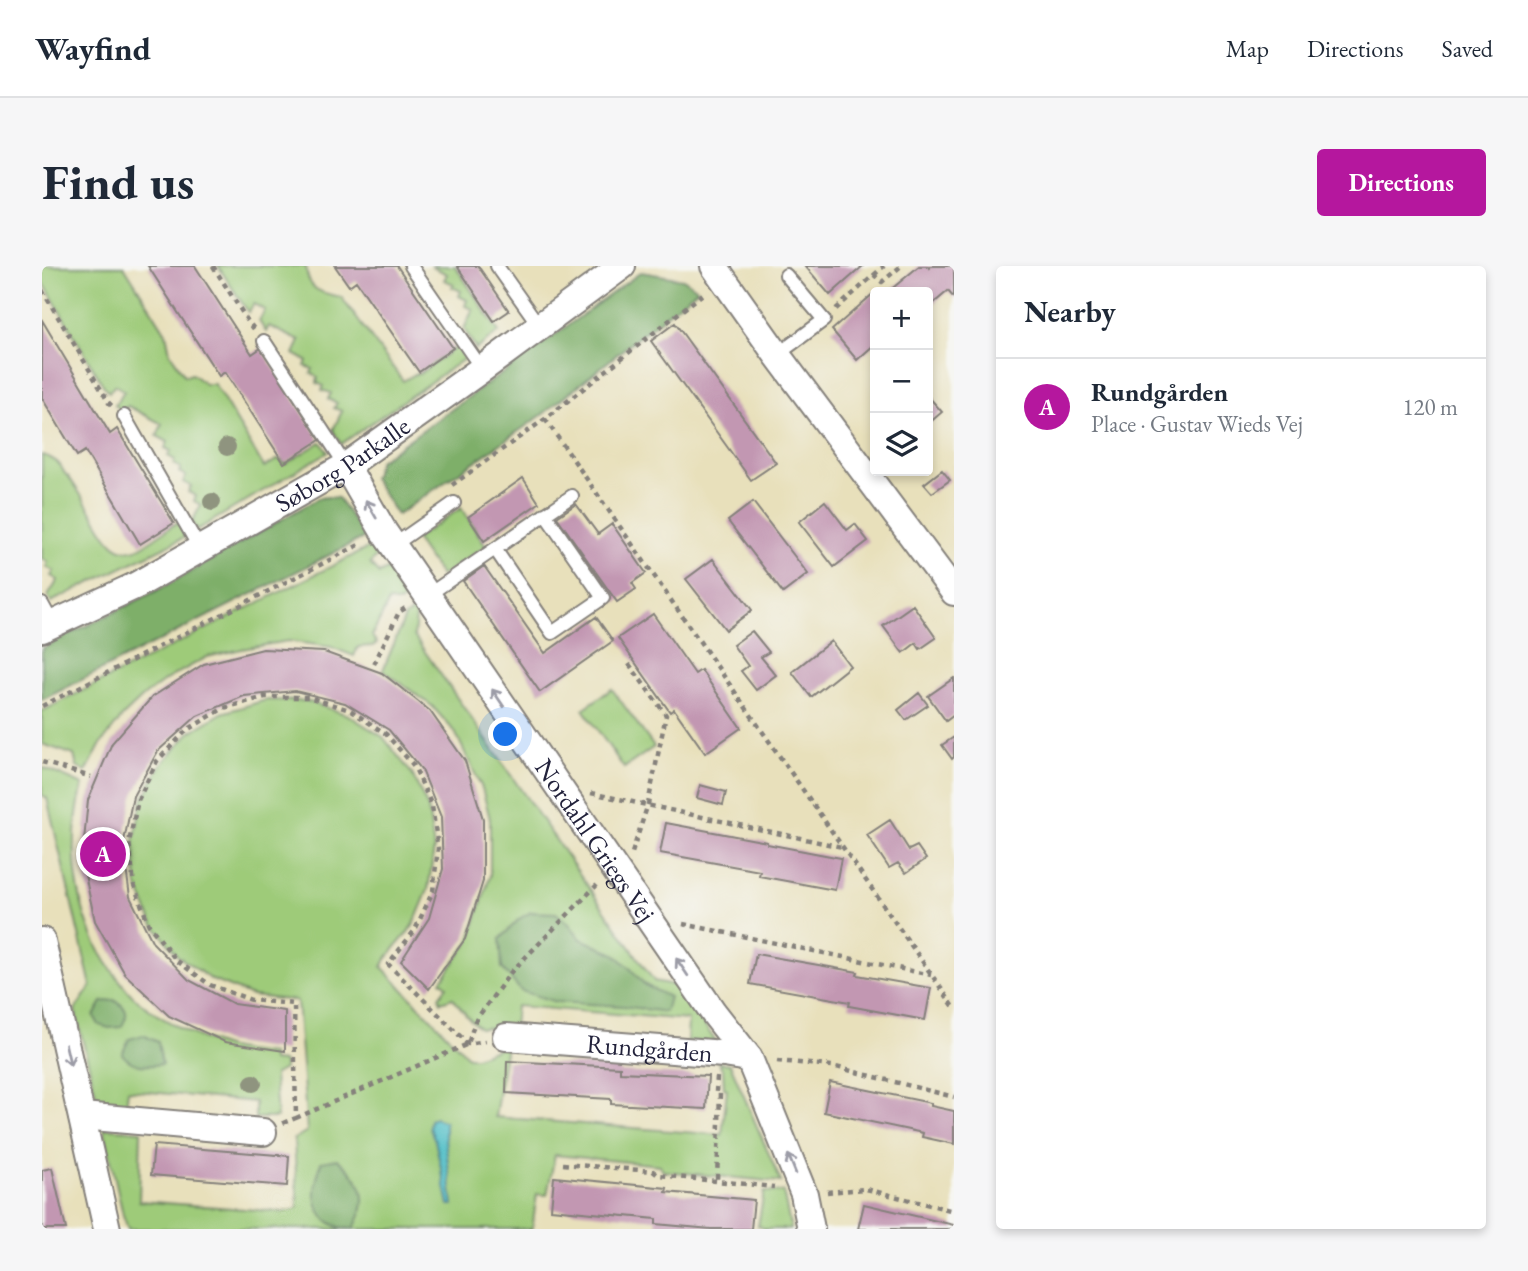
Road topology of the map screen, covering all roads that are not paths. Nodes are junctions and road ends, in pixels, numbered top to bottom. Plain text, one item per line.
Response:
1 (411, 266) edge
2 (497, 266) edge
3 (622, 266) edge
4 (718, 272) edge
5 (786, 275) dead end
6 (540, 327) junction
7 (264, 341) road end
8 (777, 355) junction
9 (482, 369) junction
10 (124, 416) road end
11 (346, 466) junction
12 (572, 496) dead end
13 (454, 503) dead end
14 (545, 514) junction
15 (389, 539) junction
16 (200, 549) junction
17 (495, 549) junction
18 (954, 592) edge
19 (428, 595) junction
20 (46, 619) edge
21 (42, 941) edge
22 (506, 1037) road end
23 (748, 1058) junction
24 (82, 1116) junction
25 (263, 1132) road end
26 (107, 1229) edge
27 (811, 1229) edge

1 - 9 lane
2 - 6 lane
3 - 6 street, Søborg Parkalle
4 - 8 street
5 - 8 lane
6 - 9 street, Søborg Parkalle
7 - 11 lane
8 - 18 street
9 - 11 street, Søborg Parkalle
10 - 16 lane
15 -> 11 street, Nordahl Griegs Vej
11 - 16 street, Søborg Parkalle
12 - 14 lane
13 - 15 lane
14 - 17 lane
14 - 17 lane
15 - 19 street, Nordahl Griegs Vej
16 - 20 street, Søborg Parkalle
17 - 19 lane
23 -> 19 street, Nordahl Griegs Vej
21 -> 24 street
22 - 23 street, Rundgården
27 -> 23 street, Nordahl Griegs Vej
24 - 25 street
24 - 26 street

